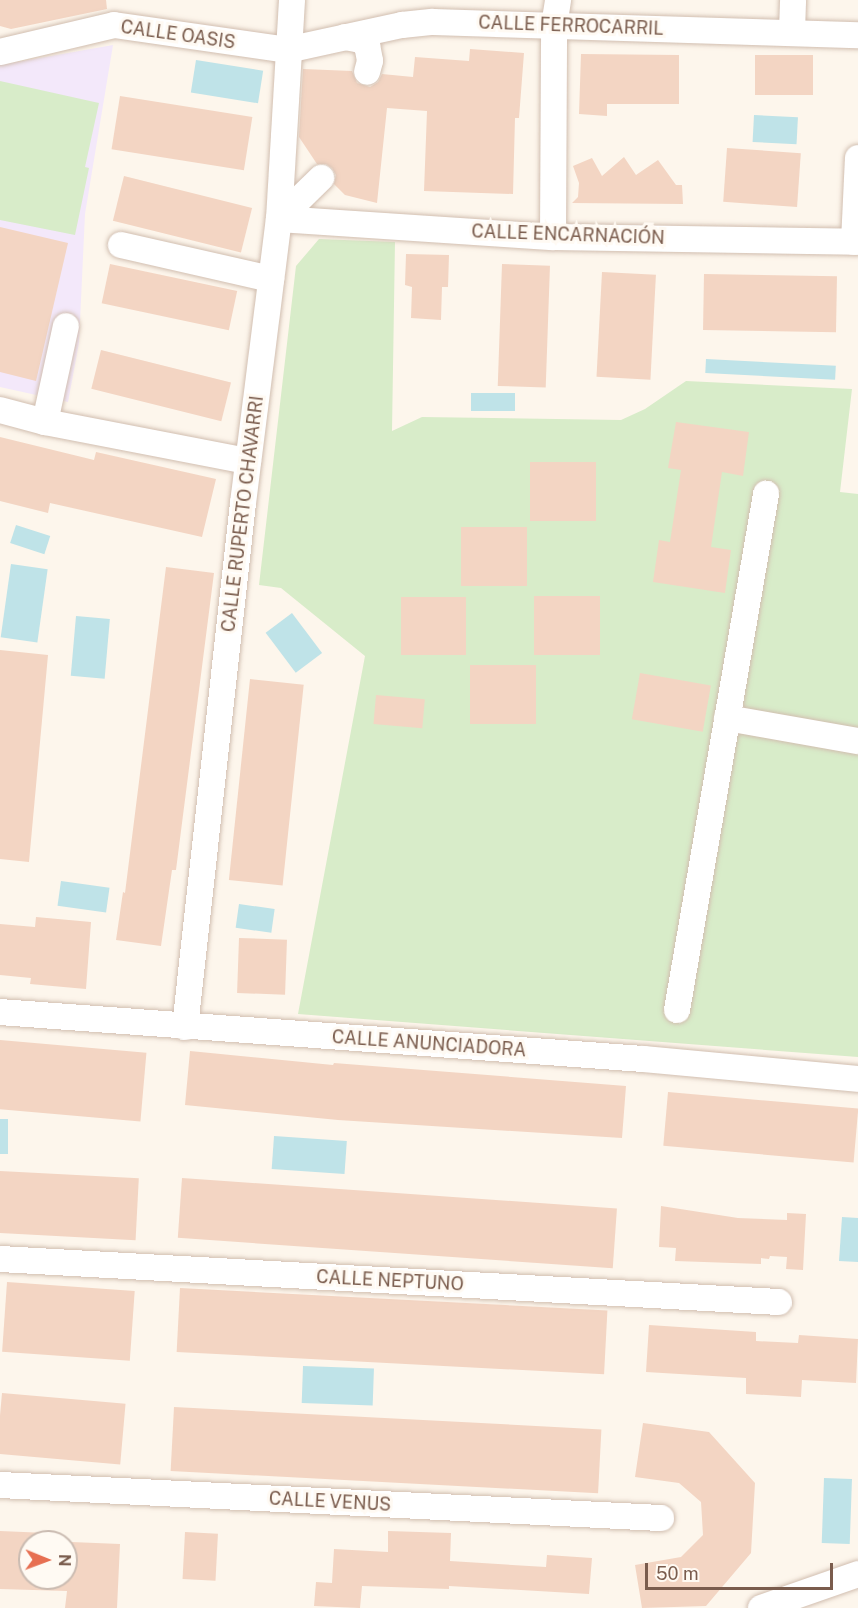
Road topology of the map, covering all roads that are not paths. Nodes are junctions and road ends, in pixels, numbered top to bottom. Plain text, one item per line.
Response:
1 (292, 0) edge
2 (558, 0) edge
3 (793, 0) edge
4 (554, 26) junction
5 (792, 31) junction
6 (858, 34) edge
7 (345, 37) junction
8 (287, 51) junction
9 (0, 52) edge
10 (367, 72) dead end
11 (858, 158) edge
12 (321, 178) dead end
13 (279, 219) junction
14 (553, 237) junction
15 (856, 242) edge
16 (121, 245) dead end
17 (272, 279) junction
18 (66, 326) dead end
19 (0, 410) edge
20 (45, 422) junction
21 (248, 461) junction
22 (766, 494) dead end
23 (727, 718) junction
24 (858, 741) edge
25 (677, 1010) dead end
26 (0, 1012) edge
27 (185, 1027) junction
28 (858, 1079) edge
29 (0, 1259) edge
30 (779, 1302) dead end
31 (0, 1485) edge
32 (661, 1518) dead end
33 (858, 1574) edge
34 (761, 1608) edge

1 - 8 street, CALLE RUPERTO CHAVARRI
2 - 4 street
3 - 5 street
4 - 5 street, CALLE FERROCARRIL
4 - 7 street, CALLE FERROCARRIL
4 - 14 street
5 - 6 street, CALLE FERROCARRIL
7 - 8 street, CALLE FERROCARRIL
7 - 10 street
8 - 9 street, CALLE OASIS
8 - 13 street, CALLE RUPERTO CHAVARRI
11 - 15 street
12 - 13 street
13 - 14 street, CALLE ENCARNACIÓN
13 - 17 street, CALLE RUPERTO CHAVARRI
14 - 15 street, CALLE ENCARNACIÓN
16 - 17 street
17 - 21 street, CALLE RUPERTO CHAVARRI
18 - 20 street
19 - 20 street
20 - 21 street
21 - 27 street, CALLE RUPERTO CHAVARRI
22 - 23 street
23 - 24 street
23 - 25 street
26 - 27 street, CALLE ANUNCIADORA
27 - 28 street, CALLE ANUNCIADORA
29 - 30 street, CALLE NEPTUNO
31 - 32 street, CALLE VENUS
33 - 34 street

